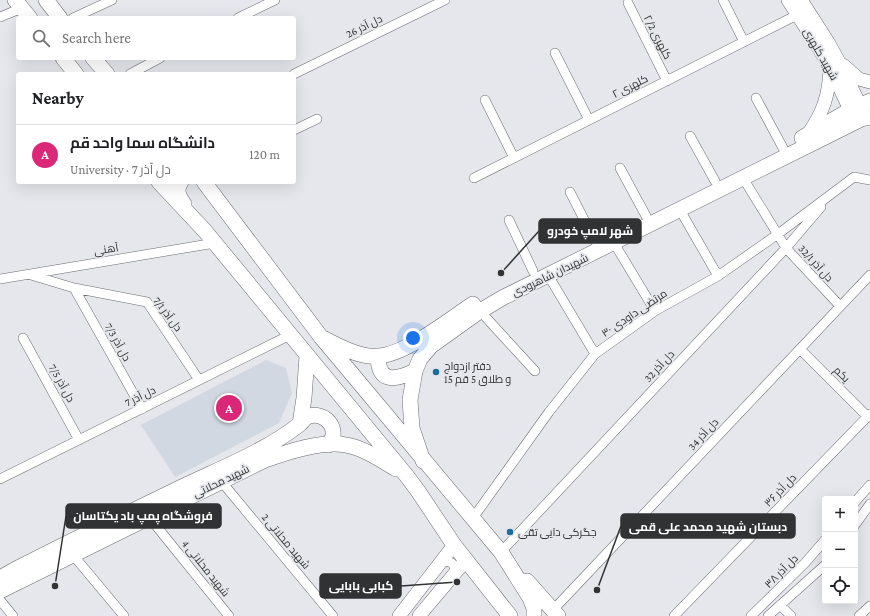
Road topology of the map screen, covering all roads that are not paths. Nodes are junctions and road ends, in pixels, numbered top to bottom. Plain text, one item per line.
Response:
1 (46, 0) edge
2 (112, 0) edge
3 (275, 0) edge
4 (445, 0) edge
5 (723, 0) edge
6 (788, 0) edge
7 (801, 0) edge
8 (432, 3) edge
9 (628, 3) dead end
10 (23, 9) edge
11 (798, 15) junction
12 (58, 16) edge
13 (76, 16) edge
14 (242, 16) edge
15 (0, 17) edge
16 (744, 42) junction
17 (555, 53) dead end
18 (65, 60) edge
19 (95, 60) edge
20 (156, 60) edge
21 (834, 65) junction
22 (74, 72) edge
23 (104, 72) edge
24 (134, 72) edge
25 (296, 73) edge
26 (667, 81) junction
27 (870, 82) edge
28 (756, 98) dead end
29 (485, 100) dead end
30 (862, 110) edge
31 (317, 119) dead end
32 (588, 120) junction
33 (296, 129) edge
34 (808, 135) junction
35 (690, 136) dead end
36 (783, 148) junction
37 (514, 158) junction
38 (620, 168) dead end
39 (474, 178) dead end
40 (743, 178) junction
41 (870, 180) edge
42 (715, 181) junction
43 (161, 184) edge
44 (180, 184) edge
45 (206, 184) edge
46 (570, 192) dead end
47 (831, 195) junction
48 (680, 210) junction
49 (646, 216) junction
50 (509, 220) dead end
51 (205, 231) junction
52 (778, 234) junction
53 (595, 241) junction
54 (614, 243) junction
55 (215, 244) junction
56 (786, 248) junction
57 (541, 273) junction
58 (27, 274) junction
59 (870, 275) edge
60 (718, 276) junction
61 (0, 279) edge
62 (74, 288) junction
63 (840, 306) junction
64 (480, 311) junction
65 (655, 311) junction
66 (290, 335) junction
67 (321, 337) junction
68 (23, 338) dead end
69 (800, 349) junction
70 (595, 354) junction
71 (307, 356) junction
72 (378, 356) junction
73 (415, 371) junction
74 (535, 371) dead end
75 (199, 380) junction
76 (142, 409) junction
77 (869, 416) edge
78 (300, 424) junction
79 (79, 440) junction
80 (328, 445) junction
81 (424, 461) junction
82 (406, 475) junction
83 (0, 479) edge
84 (221, 481) junction
85 (870, 485) edge
86 (858, 499) edge
87 (870, 504) edge
88 (149, 517) junction
89 (473, 518) junction
90 (858, 521) edge
91 (822, 543) edge
92 (454, 545) junction
93 (501, 552) junction
94 (73, 555) junction
95 (466, 560) junction
96 (440, 563) junction
97 (822, 568) edge
98 (454, 574) junction
99 (0, 578) edge
100 (0, 592) edge
101 (0, 600) edge
102 (780, 605) junction
103 (870, 606) edge
104 (556, 613) edge
105 (13, 616) edge
106 (124, 616) edge
107 (229, 616) edge
108 (333, 616) edge
109 (399, 616) edge
110 (419, 616) edge
111 (510, 616) edge
112 (534, 616) edge
113 (674, 616) edge
114 (752, 616) edge
115 (768, 616) edge
116 (791, 616) edge
117 (859, 616) edge

1 - 12 main road
2 - 13 street
3 - 14 street
4 - 8 street, دل آذر 26
5 - 16 street
6 - 11 main road, شهید کلهری
7 - 21 main road, شهید کلهری
8 - 25 street, دل آذر 26
9 - 26 street, کلهری ۲/2
10 - 15 street
11 - 16 street, کلهری ۲
11 - 21 main road, شهید کلهری
16 - 26 street, کلهری ۲
17 - 32 street
18 - 22 main road
19 - 23 main road
20 - 24 street
21 - 27 main road
21 - 30 main road, شهید کلهری
21 - 34 main road
26 - 32 street, کلهری ۲
28 - 36 street
29 - 37 street
30 - 34 main road, شهیدان شاهرودی
30 - 40 main road, شهیدان شاهرودی
31 - 33 street
32 - 37 street, کلهری ۲
34 - 36 main road, شهیدان شاهرودی
35 - 42 street
36 - 42 main road, شهیدان شاهرودی
37 - 39 street, کلهری ۲
38 - 49 street
40 - 48 main road, شهیدان شاهرودی
40 - 52 street, دل آذر 32/1
41 - 47 street, ۳۰ مرتضی داودی
42 - 49 main road, شهیدان شاهرودی
43 - 51 main road
44 - 51 main road
45 - 67 main road
46 - 53 street
47 - 52 street, ۳۰ مرتضی داودی
47 - 56 street, دل آذر 32
48 - 54 main road, شهیدان شاهرودی
48 - 60 street
49 - 53 main road, شهیدان شاهرودی
50 - 57 street
51 - 55 main road
52 - 56 street, دل آذر 32/1
52 - 60 street, ۳۰ مرتضی داودی
53 - 57 main road, شهیدان شاهرودی
54 - 57 main road, شهیدان شاهرودی
54 - 65 street
55 - 58 street, آهنی
55 - 66 main road
56 - 63 street, دل آذر 32/1
56 - 93 street, دل آذر 32
57 - 64 main road, شهیدان شاهرودی
57 - 70 street
57 - 72 main road, شهیدان شاهرودی
58 - 61 street, آهنی
58 - 62 street, دل آذر 7/1
59 - 63 street, دل آذر 34
60 - 65 street, ۳۰ مرتضی داودی
62 - 75 street, دل آذر 7/1
62 - 76 street, دل آذر 7/3
63 - 69 street, دل آذر 34
64 - 73 main road, شهیدان شاهرودی
64 - 74 street
65 - 70 street, ۳۰ مرتضی داودی
66 - 71 main road
66 - 75 street, دل آذر 7
67 - 72 main road, شهیدان شاهرودی
67 - 81 main road
68 - 79 street, دل آذر 7/5
69 - 77 street, یکم
69 - 104 street, دل آذر 34
70 - 89 street, ۳۰ مرتضی داودی
71 - 78 main road
71 - 82 main road
72 - 73 main road
73 - 81 main road, شهیدان شاهرودی
75 - 76 street, دل آذر 7
76 - 79 street, دل آذر 7
77 - 113 street, دل آذر ۳۶
78 - 80 main road, شهید محلاتی
78 - 99 main road, شهید محلاتی
79 - 83 street, دل آذر 7
80 - 82 main road, شهید محلاتی
80 - 84 main road, شهید محلاتی
81 - 89 main road
82 - 92 main road
84 - 88 main road, شهید محلاتی
84 - 108 street, شهید محلاتی 2
85 - 86 street
87 - 90 street
88 - 94 main road, شهید محلاتی
88 - 107 street, شهید محلاتی 4
89 - 93 main road
91 - 114 street, دل آذر ۳۸
92 - 95 main road
92 - 96 main road
93 - 104 main road
93 - 112 main road
94 - 100 main road, شهید محلاتی
94 - 106 street
95 - 98 main road
95 - 111 main road
96 - 98 street
96 - 109 main road
97 - 102 street
98 - 110 main road
101 - 105 street
102 - 115 street
102 - 116 street
103 - 117 street

